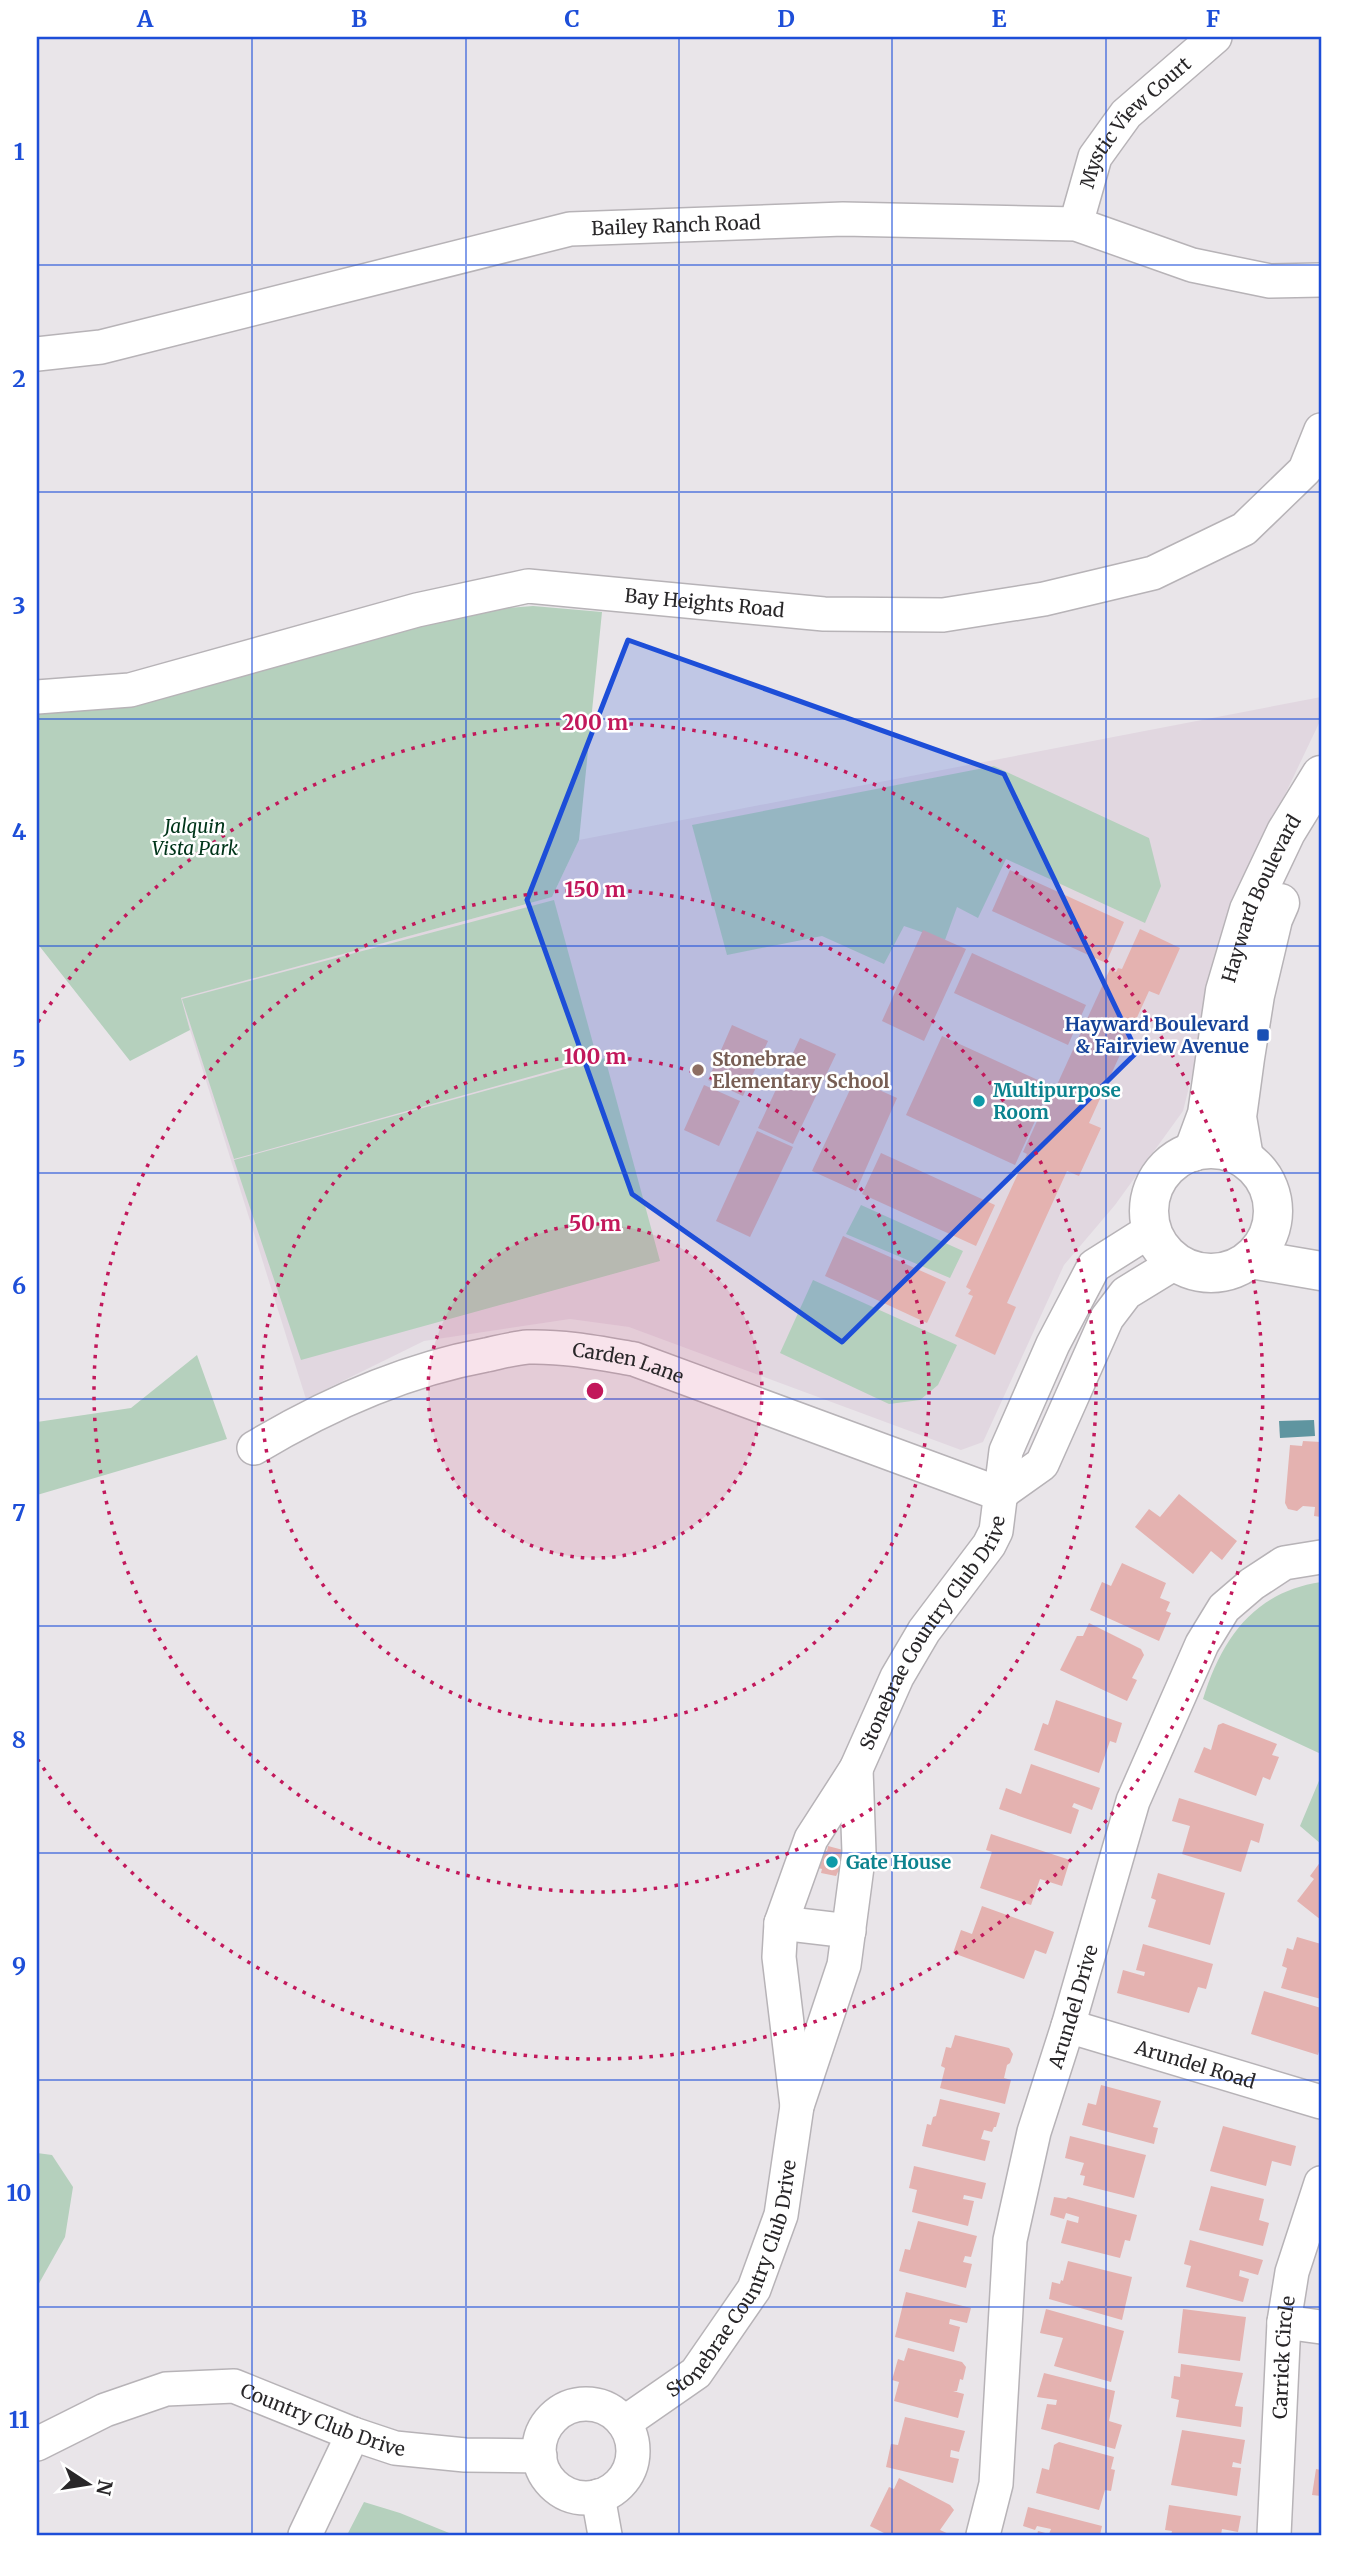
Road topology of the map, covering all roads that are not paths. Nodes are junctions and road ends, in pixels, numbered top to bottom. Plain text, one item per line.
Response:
1 (1215, 37) edge
2 (1076, 224) junction
3 (1321, 280) edge
4 (37, 354) edge
5 (1321, 430) edge
6 (37, 697) edge
7 (1321, 775) edge
8 (1321, 823) edge
9 (1193, 1152) junction
10 (1244, 1158) junction
11 (1273, 1219) junction
12 (1151, 1230) junction
13 (1251, 1259) junction
14 (1175, 1263) junction
15 (1320, 1270) edge
16 (254, 1448) dead end
17 (1000, 1493) junction
18 (1321, 1557) edge
19 (856, 1769) junction
20 (781, 1923) junction
21 (849, 1931) junction
22 (1068, 2026) junction
23 (1321, 2102) edge
24 (797, 2106) junction
25 (1321, 2183) edge
26 (1284, 2322) junction
27 (1321, 2327) edge
28 (624, 2423) junction
29 (353, 2434) junction
30 (37, 2444) edge
31 (540, 2456) junction
32 (598, 2497) junction
33 (305, 2535) edge
34 (605, 2535) edge
35 (984, 2535) edge
36 (1274, 2535) edge

1 - 2 street, Mystic View Court
2 - 3 street, Bailey Ranch Road
2 - 4 street, Bailey Ranch Road
5 - 6 street, Bay Heights Road
7 - 9 main road, Hayward Boulevard
8 - 10 main road, Hayward Boulevard
9 - 10 main road
9 - 12 main road
10 - 11 main road
11 - 13 main road
11 - 15 main road
12 - 14 main road
12 - 17 street, Stonebrae Country Club Drive
13 - 14 main road
13 - 15 main road
14 - 17 street, Stonebrae Country Club Drive
16 - 17 street, Carden Lane
17 - 19 street, Stonebrae Country Club Drive
18 - 22 street, Arundel Drive
19 - 20 street, Stonebrae Country Club Drive
19 - 21 street, Stonebrae Country Club Drive
20 - 21 street
20 - 24 street, Stonebrae Country Club Drive
21 - 24 street, Stonebrae Country Club Drive
22 - 23 street, Arundel Road
22 - 35 street, Arundel Drive
24 - 28 street, Stonebrae Country Club Drive
25 - 26 street, Carrick Circle
26 - 27 street
26 - 36 street, Carrick Circle
28 - 31 street
28 - 32 street
29 - 30 street, Country Club Drive
29 - 31 street, Country Club Drive
29 - 33 street
31 - 32 street
32 - 34 street

